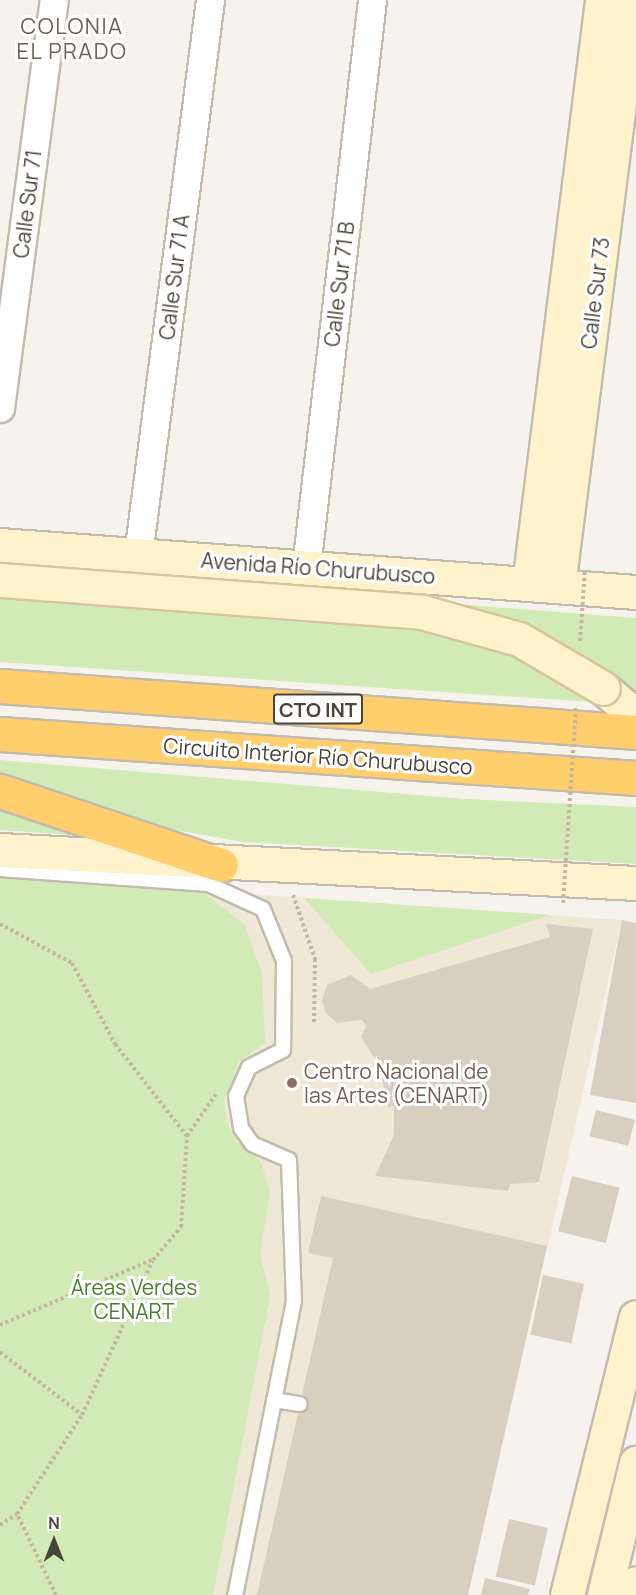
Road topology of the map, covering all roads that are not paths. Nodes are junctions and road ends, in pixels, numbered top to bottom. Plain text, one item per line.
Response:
1 (54, 0) edge
2 (210, 0) edge
3 (372, 0) edge
4 (602, 0) edge
5 (632, 0) edge
6 (0, 408) edge
7 (0, 544) edge
8 (138, 555) junction
9 (306, 567) junction
10 (0, 580) edge
11 (557, 580) junction
12 (636, 592) edge
13 (0, 686) edge
14 (636, 716) edge
15 (636, 732) edge
16 (0, 734) edge
17 (636, 778) edge
18 (0, 791) edge
19 (0, 850) edge
20 (221, 865) junction
21 (0, 868) edge
22 (636, 883) edge
23 (635, 1325) edge
24 (274, 1400) junction
25 (300, 1404) dead end
26 (636, 1463) edge
27 (636, 1583) edge
28 (235, 1595) edge
29 (567, 1595) edge
30 (604, 1595) edge
31 (633, 1595) edge

1 - 6 street, Calle Sur 71
2 - 8 street, Calle Sur 71 A
3 - 9 street, Calle Sur 71 B
4 - 11 main road, Calle Sur 73
5 - 11 main road, Calle Sur 73
7 - 8 main road, Avenida Río Churubusco
8 - 9 main road, Avenida Río Churubusco
9 - 11 main road, Avenida Río Churubusco
10 - 14 main road, bridge
11 - 12 main road, Avenida Río Churubusco
13 - 15 highway, CTO INT
16 - 17 highway, Circuito Interior Río Churubusco / CTO INT
18 - 20 highway
19 - 20 main road
20 - 22 main road
21 - 24 lane
23 - 29 main road
24 - 25 lane
24 - 28 lane
26 - 30 main road
27 - 31 main road

